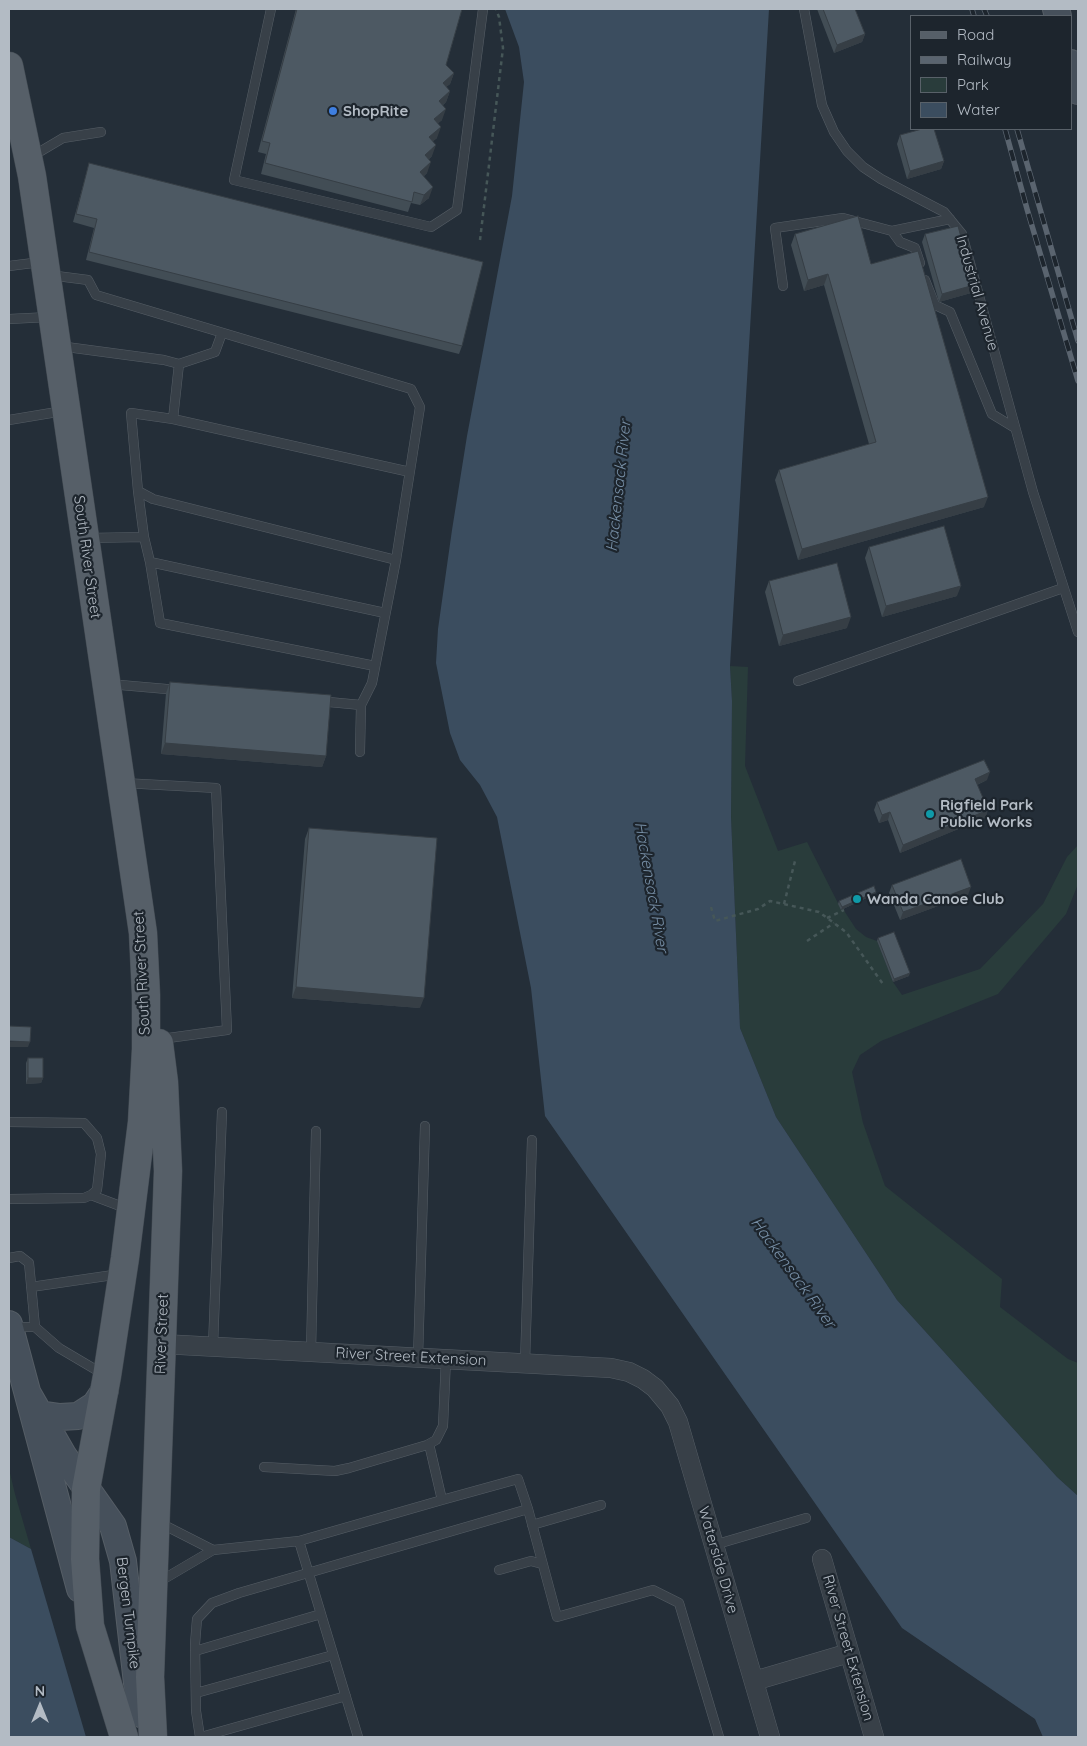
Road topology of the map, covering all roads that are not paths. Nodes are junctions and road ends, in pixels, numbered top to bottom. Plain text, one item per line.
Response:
1 (271, 9) edge
2 (483, 9) edge
3 (804, 9) edge
4 (9, 66) edge
5 (1072, 67) edge
6 (1078, 91) edge
7 (101, 132) dead end
8 (28, 159) junction
9 (950, 219) junction
10 (892, 231) junction
11 (9, 266) edge
12 (45, 268) junction
13 (783, 286) dead end
14 (52, 316) junction
15 (9, 318) edge
16 (222, 333) junction
17 (56, 346) junction
18 (179, 364) junction
19 (66, 411) junction
20 (173, 419) junction
21 (9, 420) edge
22 (1015, 428) junction
23 (410, 472) junction
24 (138, 491) junction
25 (144, 537) junction
26 (84, 538) junction
27 (396, 560) junction
28 (150, 562) junction
29 (1063, 588) junction
30 (386, 613) junction
31 (1078, 632) edge
32 (376, 666) junction
33 (798, 681) dead end
34 (106, 684) junction
35 (184, 690) edge
36 (312, 701) edge
37 (361, 704) junction
38 (360, 752) dead end
39 (120, 783) junction
40 (152, 1045) junction
41 (222, 1112) dead end
42 (9, 1122) edge
43 (425, 1126) dead end
44 (316, 1131) dead end
45 (532, 1140) dead end
46 (91, 1196) junction
47 (9, 1199) edge
48 (131, 1210) junction
49 (9, 1258) edge
50 (123, 1274) junction
51 (31, 1287) junction
52 (15, 1326) edge
53 (162, 1344) junction
54 (213, 1346) junction
55 (310, 1352) junction
56 (418, 1358) junction
57 (446, 1359) junction
58 (525, 1364) junction
59 (106, 1383) junction
60 (655, 1388) joint
61 (34, 1404) junction
62 (429, 1444) junction
63 (264, 1467) dead end
64 (86, 1489) junction
65 (442, 1500) junction
66 (602, 1505) dead end
67 (528, 1510) junction
68 (806, 1518) dead end
69 (156, 1522) junction
70 (532, 1525) junction
71 (299, 1542) junction
72 (714, 1545) junction
73 (213, 1550) junction
74 (822, 1559) dead end
75 (542, 1564) junction
76 (499, 1570) dead end
77 (308, 1573) junction
78 (154, 1584) junction
79 (321, 1614) junction
80 (90, 1626) junction
81 (195, 1650) junction
82 (850, 1653) junction
83 (333, 1655) junction
84 (754, 1681) junction
85 (196, 1693) junction
86 (346, 1696) junction
87 (124, 1737) edge
88 (148, 1737) edge
89 (153, 1737) edge
90 (201, 1737) edge
91 (357, 1737) edge
92 (720, 1737) edge
93 (770, 1737) edge
94 (874, 1737) edge

1 - 2 lane
3 - 9 lane, Industrial Avenue
4 - 8 main road, South River Street
5 - 6 main road
7 - 8 lane
8 - 12 main road, South River Street
9 - 10 lane
9 - 22 lane, Industrial Avenue
10 - 13 lane
10 - 22 lane
11 - 12 lane
12 - 14 main road, South River Street
12 - 16 lane
14 - 15 lane
14 - 17 main road, South River Street
16 - 18 lane
16 - 23 lane
17 - 18 lane
17 - 19 main road, South River Street
18 - 20 lane
19 - 21 lane
19 - 26 main road, South River Street
20 - 23 lane
20 - 24 lane
22 - 29 lane, Industrial Avenue
23 - 27 lane
24 - 25 lane
24 - 27 lane
25 - 26 lane
25 - 28 lane
26 - 34 main road, South River Street
27 - 30 lane
28 - 30 lane
28 - 32 lane
29 - 31 lane, Industrial Avenue
29 - 33 lane
30 - 32 lane
32 - 37 lane
34 - 35 lane
34 - 39 main road, South River Street
36 - 37 lane
37 - 38 lane
39 - 40 main road, South River Street
39 - 40 lane
40 - 48 main road
40 - 53 main road, River Street
41 - 54 lane
42 - 46 lane
43 - 56 lane
44 - 55 lane
45 - 58 lane
46 - 47 lane
46 - 48 lane
48 - 50 main road
49 - 51 lane
50 - 51 lane
50 - 59 main road
51 - 52 lane
52 - 59 lane
52 - 61 main road, Bergen Turnpike
53 - 54 street, River Street Extension
53 - 69 main road, River Street
54 - 55 street, River Street Extension
55 - 56 street, River Street Extension
56 - 57 street, River Street Extension
57 - 58 street, River Street Extension
57 - 62 lane
58 - 60 street, River Street Extension
59 - 61 main road
59 - 64 main road
60 - 72 street, Waterside Drive
61 - 64 main road, Bergen Turnpike
61 - 80 main road, Bergen Turnpike
62 - 63 lane
62 - 65 lane
64 - 80 main road
64 - 88 main road, Bergen Turnpike
65 - 67 lane
65 - 71 lane
66 - 70 lane
67 - 70 lane
67 - 77 lane
68 - 72 lane
69 - 73 lane
69 - 78 main road, River Street
70 - 75 lane
71 - 73 lane
71 - 77 lane
72 - 84 street, Waterside Drive
73 - 78 lane
74 - 82 street, River Street Extension
75 - 76 lane
75 - 92 lane
77 - 79 lane
77 - 81 lane
78 - 89 main road, River Street
79 - 81 lane
79 - 83 lane
80 - 87 main road, Bergen Turnpike
81 - 85 lane
82 - 84 street
82 - 94 street, River Street Extension
83 - 85 lane
83 - 86 lane
84 - 93 street, Waterside Drive
85 - 90 lane
86 - 90 lane
86 - 91 lane

